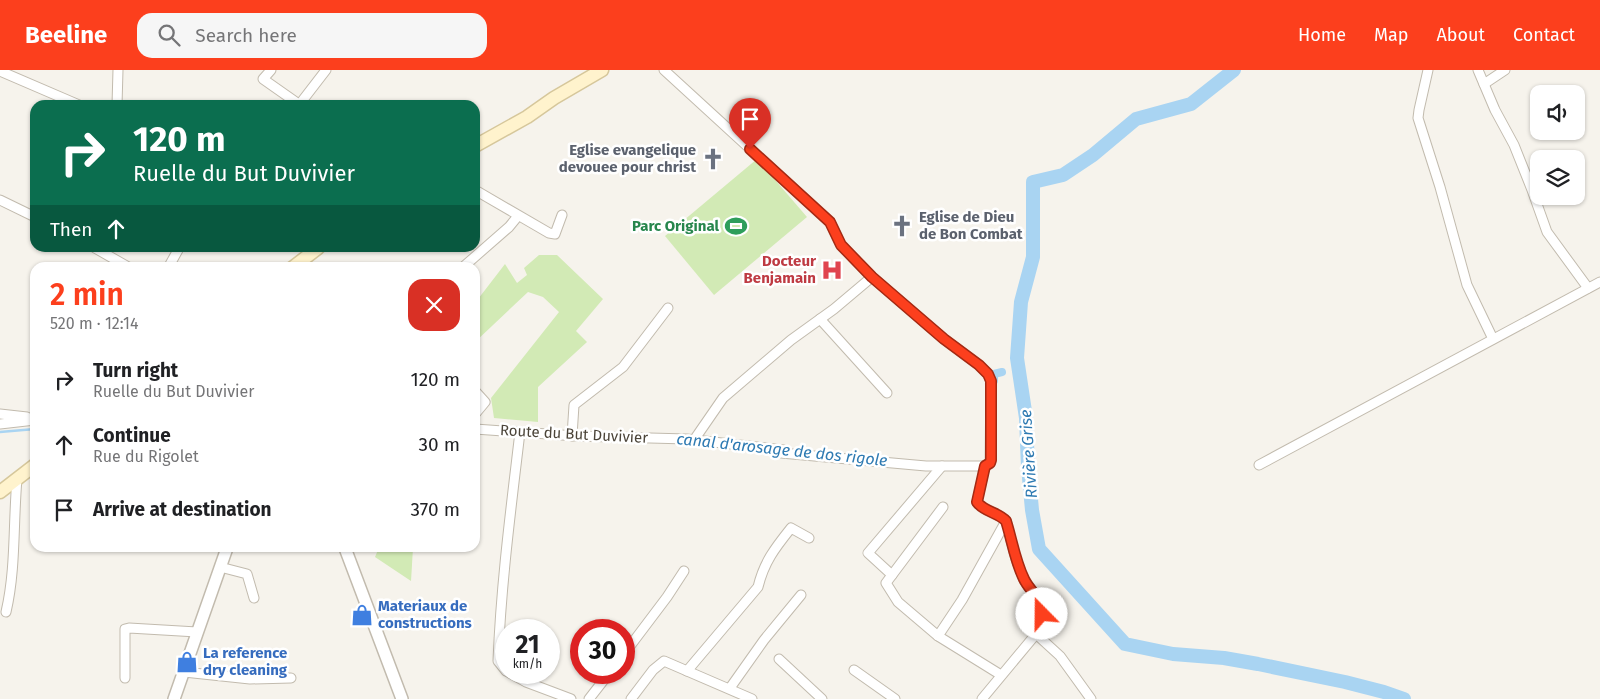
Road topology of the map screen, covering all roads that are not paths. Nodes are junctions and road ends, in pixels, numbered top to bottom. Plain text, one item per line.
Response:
1 (118, 70) edge
2 (271, 70) edge
3 (326, 70) edge
4 (602, 70) edge
5 (664, 70) edge
6 (1428, 70) edge
7 (1478, 70) edge
8 (1505, 70) edge
9 (0, 72) edge
10 (1484, 84) junction
11 (67, 100) edge
12 (117, 100) edge
13 (292, 100) edge
14 (303, 100) edge
15 (480, 143) edge
16 (480, 193) edge
17 (0, 200) edge
18 (30, 215) edge
19 (562, 215) dead end
20 (518, 216) junction
21 (113, 252) edge
22 (313, 252) edge
23 (124, 262) edge
24 (300, 262) edge
25 (469, 262) edge
26 (872, 277) junction
27 (1600, 282) edge
28 (1588, 288) junction
29 (668, 308) dead end
30 (820, 319) junction
31 (1493, 339) junction
32 (887, 393) dead end
33 (480, 396) edge
34 (480, 408) edge
35 (0, 414) edge
36 (30, 418) edge
37 (30, 420) edge
38 (0, 424) edge
39 (480, 429) edge
40 (520, 432) junction
41 (572, 436) junction
42 (694, 440) junction
43 (988, 463) junction
44 (1259, 465) dead end
45 (942, 466) junction
46 (30, 469) edge
47 (17, 479) junction
48 (0, 492) edge
49 (943, 508) dead end
50 (1006, 521) junction
51 (809, 538) dead end
52 (226, 552) edge
53 (347, 552) edge
54 (220, 567) junction
55 (684, 571) dead end
56 (892, 574) junction
57 (801, 595) dead end
58 (254, 598) dead end
59 (6, 612) dead end
60 (501, 619) edge
61 (197, 632) junction
62 (1036, 634) junction
63 (938, 636) junction
64 (635, 639) edge
65 (779, 659) dead end
66 (854, 670) dead end
67 (688, 671) junction
68 (184, 672) junction
69 (1001, 675) junction
70 (125, 678) dead end
71 (292, 678) dead end
72 (531, 684) edge
73 (601, 684) edge
74 (730, 688) junction
75 (986, 698) edge
76 (174, 699) edge
77 (402, 699) edge
78 (571, 699) edge
79 (589, 699) edge
80 (631, 699) edge
81 (752, 699) edge
82 (822, 699) edge
83 (895, 699) edge
84 (1091, 699) edge

1 - 12 street
2 - 13 street
3 - 14 street
4 - 15 main road
5 - 26 street
6 - 31 street
7 - 10 street
8 - 10 street
9 - 11 street
10 - 28 street
16 - 20 street
17 - 18 street
19 - 20 street
20 - 25 street
21 - 23 street
22 - 24 main road
26 - 30 street
26 - 43 street
27 - 28 street
28 - 31 street
29 - 41 street
30 - 32 street
30 - 42 street
31 - 44 street
33 - 34 street
35 - 36 street
37 - 38 street
39 - 40 street, Route du But Duvivier
40 - 41 street, Route du But Duvivier
40 - 60 street
41 - 42 street, Route du But Duvivier
42 - 45 street, Route du But Duvivier
43 - 45 street, Route du But Duvivier
43 - 50 street
45 - 56 street
46 - 47 main road
47 - 48 main road
47 - 59 street
49 - 56 street
50 - 62 street
50 - 63 street
51 - 67 street
52 - 54 street
53 - 77 street
54 - 58 street
54 - 61 street
55 - 64 street
56 - 63 street
57 - 74 street
61 - 68 street
61 - 70 street
62 - 69 street
62 - 84 street
63 - 69 street
65 - 82 street
66 - 83 street
67 - 74 street
67 - 80 street
68 - 71 street
68 - 76 street
69 - 75 street
72 - 78 street
73 - 79 street
74 - 81 street

